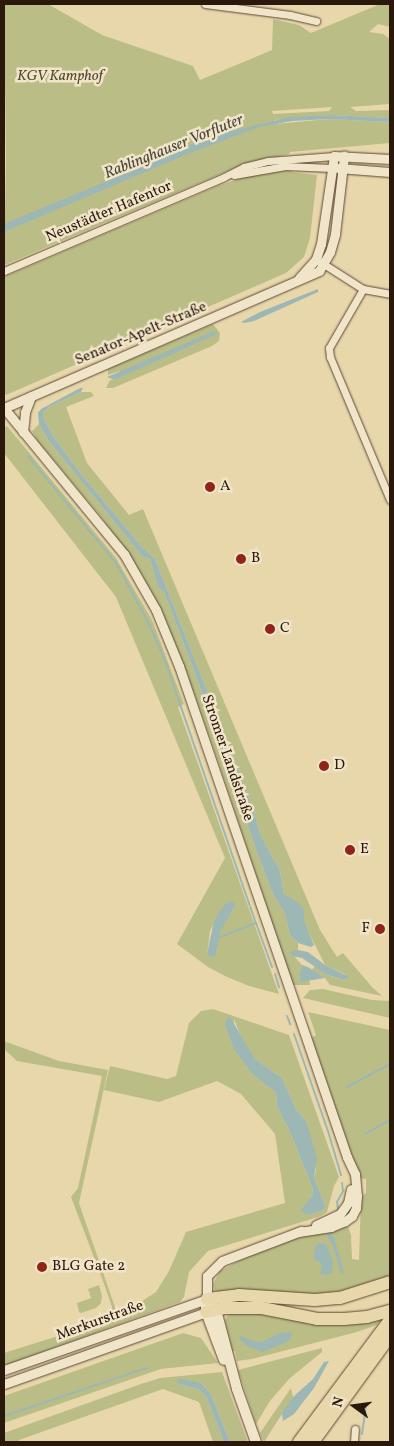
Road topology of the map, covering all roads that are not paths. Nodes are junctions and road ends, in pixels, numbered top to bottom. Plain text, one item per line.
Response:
1 (205, 4) edge
2 (228, 6) edge
3 (316, 21) dead end
4 (334, 156) junction
5 (344, 156) junction
6 (390, 159) edge
7 (332, 168) junction
8 (343, 168) junction
9 (390, 172) edge
10 (224, 178) junction
11 (316, 259) junction
12 (325, 265) junction
13 (4, 271) edge
14 (290, 286) junction
15 (363, 289) junction
16 (390, 294) edge
17 (31, 396) junction
18 (4, 408) edge
19 (23, 432) junction
20 (390, 500) edge
21 (347, 1157) junction
22 (351, 1189) junction
23 (352, 1216) junction
24 (298, 1232) junction
25 (390, 1282) edge
26 (210, 1307) junction
27 (390, 1311) edge
28 (390, 1320) edge
29 (385, 1335) edge
30 (4, 1370) edge
31 (4, 1384) edge
32 (355, 1428) dead end
33 (256, 1442) edge
34 (299, 1442) edge
35 (313, 1442) edge
36 (354, 1442) edge

1 - 2 street
2 - 3 street
4 - 5 street
4 - 7 street, Senator-Apelt-Straße
4 - 10 street, Neustädter Hafentor
5 - 6 street
5 - 8 street
7 - 8 street
7 - 10 street, Neustädter Hafentor
7 - 11 street, Senator-Apelt-Straße
8 - 9 street
8 - 12 street
10 - 13 street, Neustädter Hafentor
11 - 12 street
11 - 14 street, Senator-Apelt-Straße
12 - 14 street, Senator-Apelt-Straße
12 - 15 street
14 - 17 street, Senator-Apelt-Straße
15 - 16 street
15 - 20 street
17 - 18 street, Senator-Apelt-Straße
17 - 19 street
18 - 19 street, Stromer Landstraße
19 - 21 street, Stromer Landstraße
21 - 22 street, Stromer Landstraße
21 - 23 street, Stromer Landstraße
22 - 23 street, Stromer Landstraße
22 - 24 street, Stromer Landstraße
23 - 24 street, Stromer Landstraße
24 - 26 street, Stromer Landstraße
25 - 26 highway
26 - 27 highway
26 - 30 street, Merkurstraße
26 - 31 street, Merkurstraße
26 - 33 main road, Stromer Landstraße
28 - 29 highway
29 - 34 highway
29 - 35 highway
32 - 36 street

